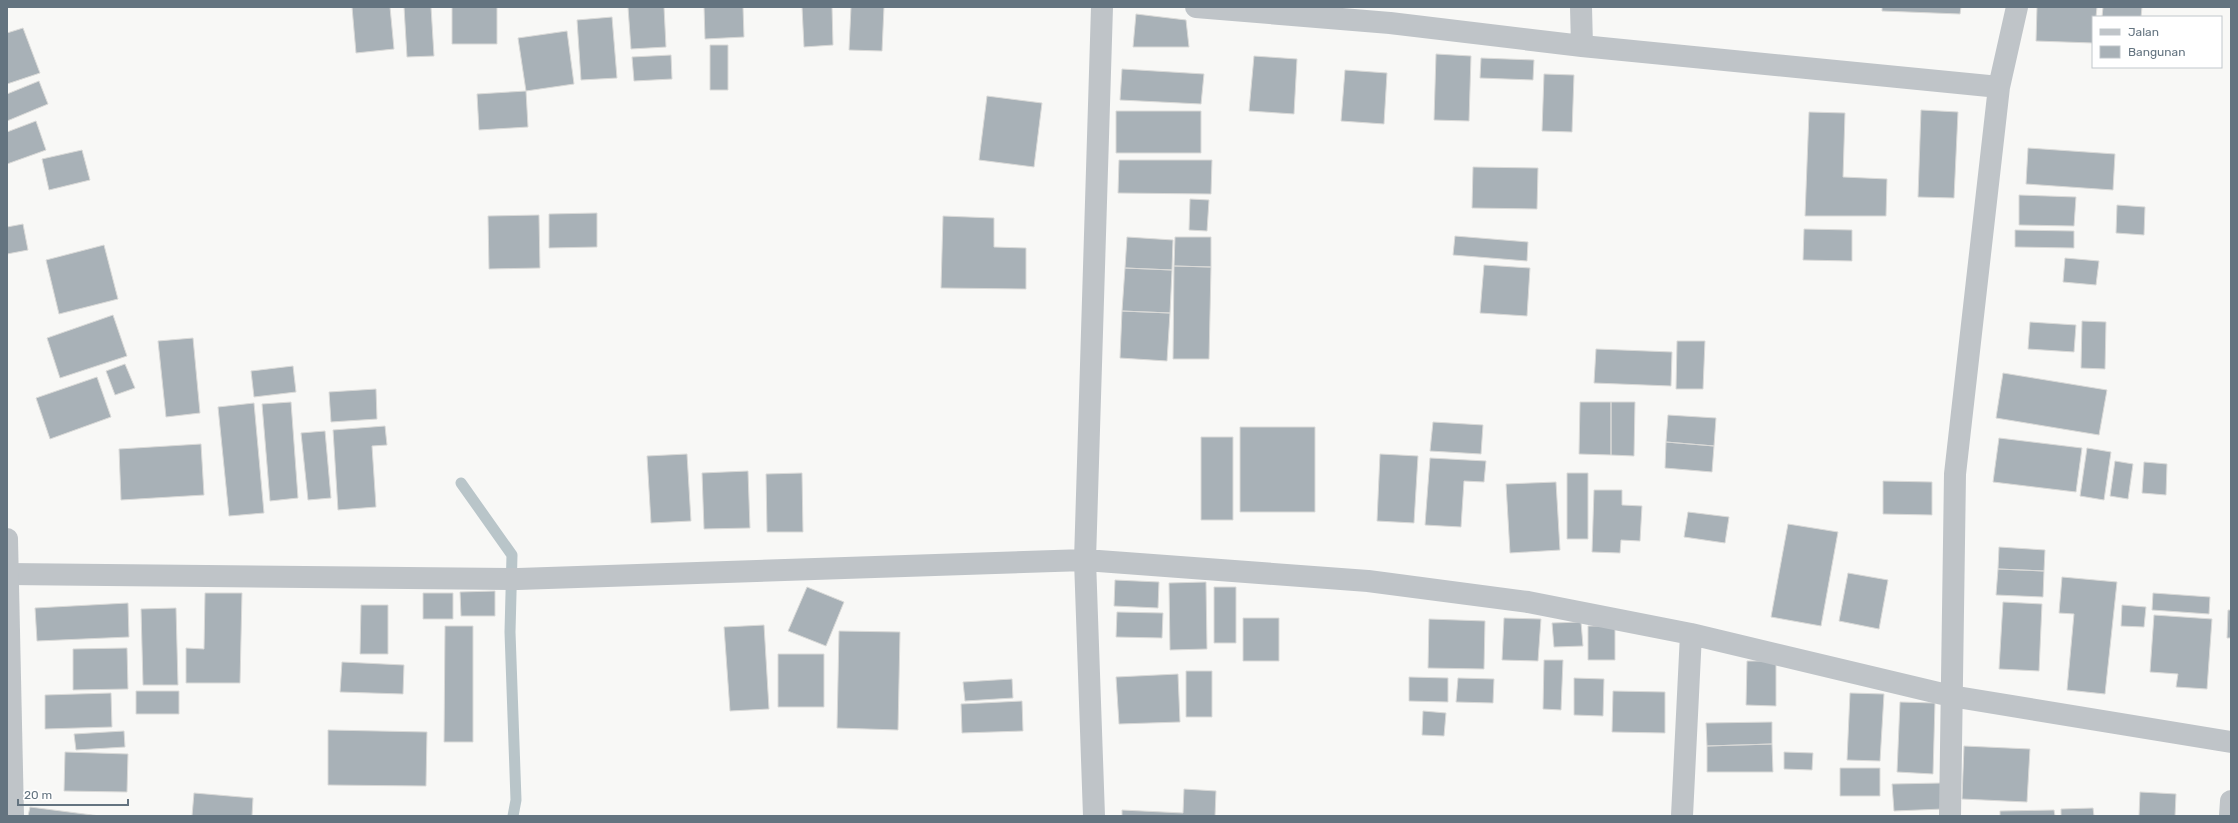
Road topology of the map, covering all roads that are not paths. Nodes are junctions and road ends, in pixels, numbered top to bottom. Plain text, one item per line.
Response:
1 (1102, 7) edge
2 (1196, 7) edge
3 (1580, 7) edge
4 (2017, 7) edge
5 (1582, 46) junction
6 (1999, 87) junction
7 (7, 539) edge
8 (1085, 560) junction
9 (8, 575) edge
10 (1691, 634) junction
11 (1951, 696) junction
12 (2231, 742) edge
13 (2231, 801) edge
14 (14, 816) edge
15 (1094, 816) edge
16 (1682, 816) edge
17 (1950, 816) edge
18 (2230, 816) edge

1 - 8 street
2 - 5 street
3 - 5 street
4 - 6 street
5 - 6 street
6 - 11 street
7 - 9 street
8 - 9 street
8 - 10 street
8 - 15 street
9 - 14 street
10 - 11 street
10 - 16 street
11 - 12 street
11 - 17 street
13 - 18 street

